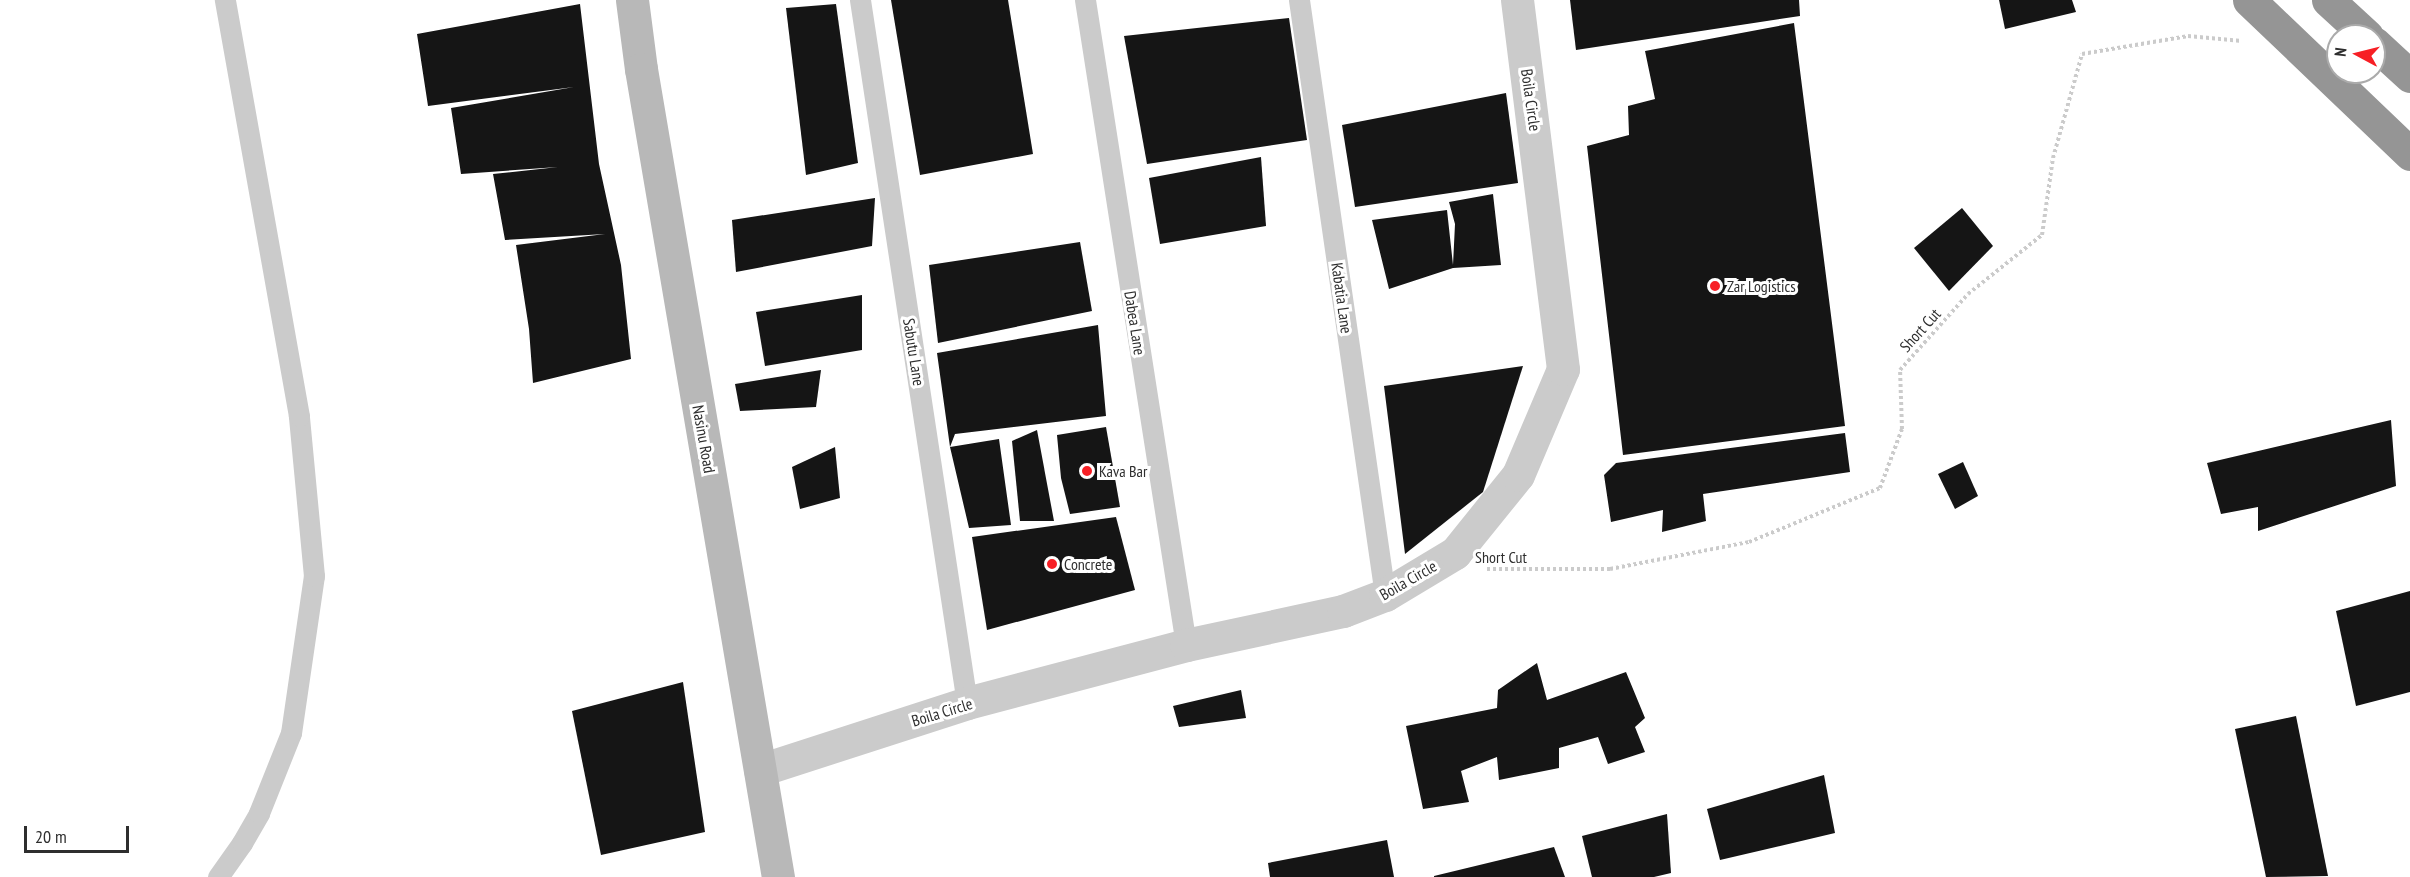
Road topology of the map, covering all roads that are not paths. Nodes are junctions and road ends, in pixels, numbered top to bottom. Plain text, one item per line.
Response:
1 (225, 0) edge
2 (632, 0) edge
3 (860, 0) edge
4 (1085, 0) edge
5 (1299, 0) edge
6 (1517, 0) edge
7 (2249, 0) edge
8 (2328, 0) edge
9 (2354, 24) edge
10 (2386, 54) edge
11 (2410, 76) edge
12 (2410, 154) edge
13 (1385, 595) junction
14 (1186, 645) junction
15 (967, 703) junction
16 (760, 770) junction
17 (218, 877) edge
18 (778, 877) edge

1 - 17 lane
2 - 16 street, Nasinu Road
3 - 15 lane, Sabutu Lane
4 - 14 lane, Dabea Lane
5 - 13 lane, Kabatia Lane
6 - 13 street, Boila Circle
7 - 12 highway
8 - 9 highway
10 - 11 highway
13 - 14 street, Boila Circle
14 - 15 street, Boila Circle
15 - 16 street, Boila Circle
16 - 18 street, Nasinu Road

